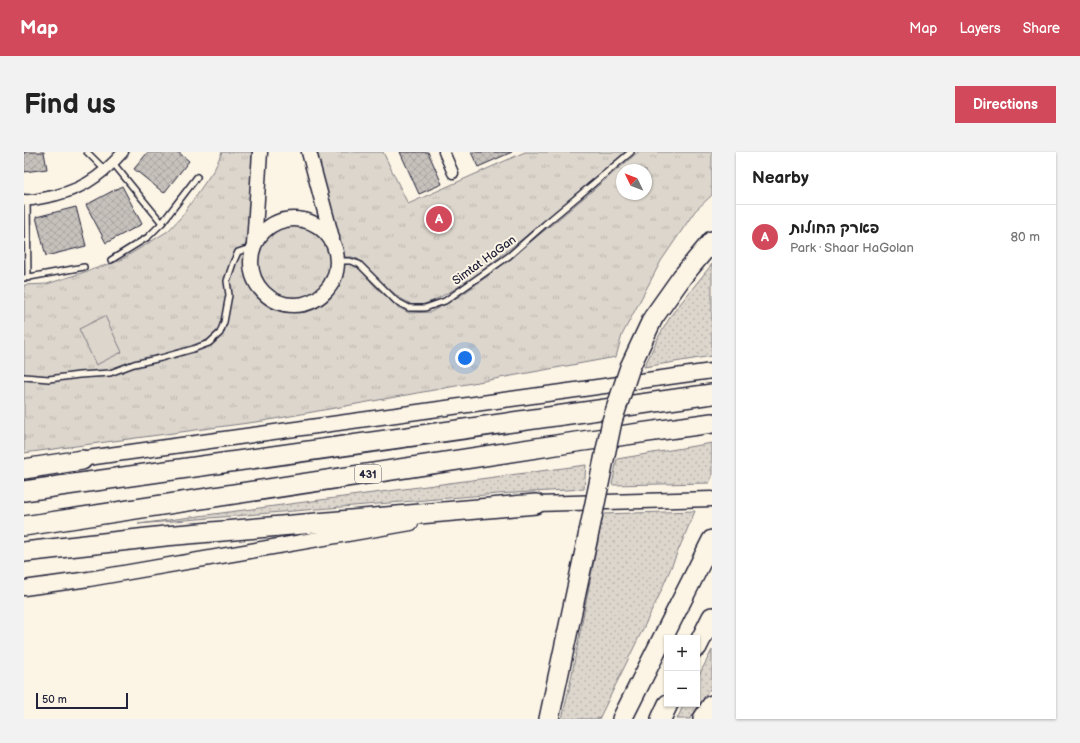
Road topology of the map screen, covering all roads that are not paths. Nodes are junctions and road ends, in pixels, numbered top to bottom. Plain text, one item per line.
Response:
1 (87, 152) edge
2 (122, 152) edge
3 (260, 152) edge
4 (309, 152) edge
5 (444, 152) edge
6 (631, 152) edge
7 (113, 163) junction
8 (105, 170) junction
9 (453, 172) dead end
10 (197, 178) dead end
11 (25, 200) edge
12 (162, 223) junction
13 (712, 241) edge
14 (334, 246) junction
15 (254, 247) junction
16 (111, 260) dead end
17 (337, 261) junction
18 (84, 267) dead end
19 (26, 278) edge
20 (712, 371) edge
21 (24, 377) edge
22 (712, 394) edge
23 (712, 423) edge
24 (82, 460) junction
25 (24, 463) edge
26 (24, 469) edge
27 (24, 491) edge
28 (712, 499) edge
29 (536, 504) junction
30 (24, 526) edge
31 (712, 540) edge
32 (24, 552) edge
33 (24, 588) edge
34 (712, 617) edge
35 (700, 641) edge
36 (712, 705) edge
37 (667, 707) edge
38 (549, 719) edge
39 (622, 719) edge
40 (661, 719) edge
41 (703, 719) edge

1 - 8 lane
2 - 7 street
3 - 15 main road
4 - 14 main road
5 - 9 street
6 - 17 lane, Simtat HaGan
7 - 8 street
7 - 12 lane
8 - 11 street
10 - 12 lane
11 - 19 lane
12 - 16 lane
13 - 38 highway, bridge
14 - 15 main road
14 - 17 main road
15 - 17 main road
15 - 21 lane
18 - 19 lane
20 - 24 main road
22 - 27 highway
23 - 30 highway, 431
24 - 25 main road
24 - 26 highway
28 - 29 main road
29 - 32 highway
29 - 33 main road
31 - 39 highway
34 - 35 highway
36 - 41 highway
37 - 40 highway

